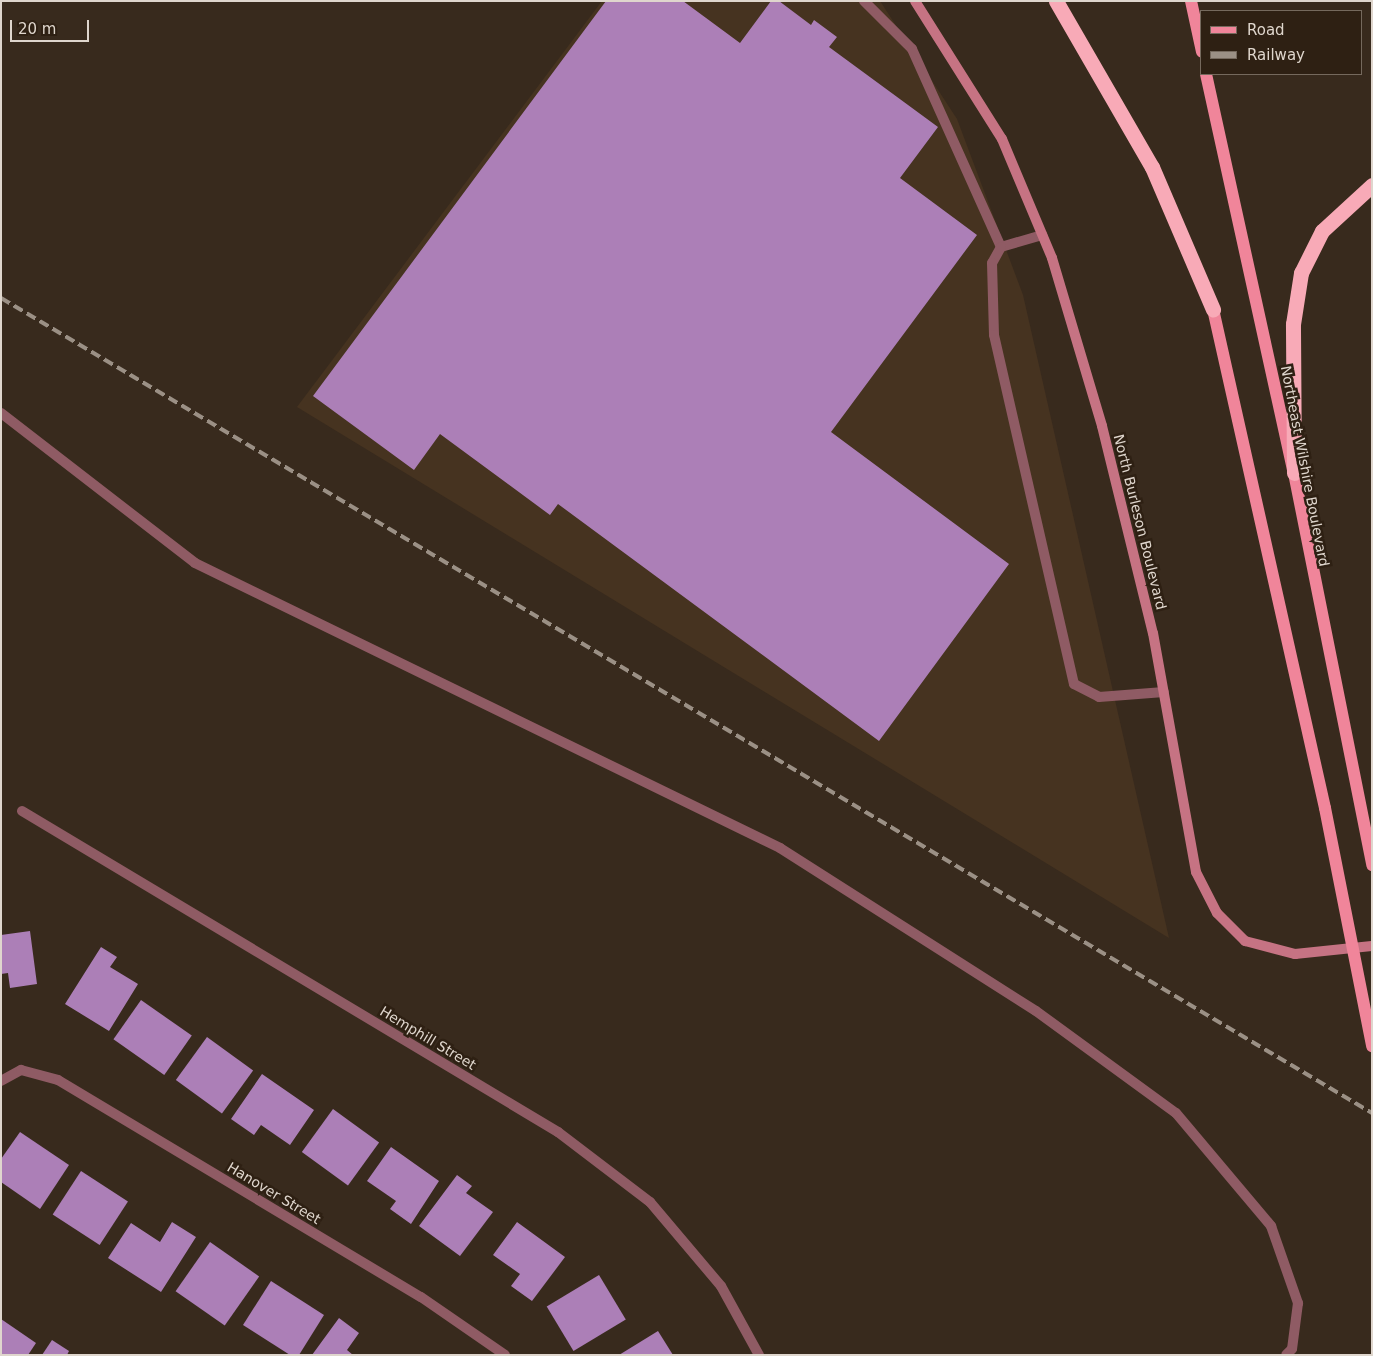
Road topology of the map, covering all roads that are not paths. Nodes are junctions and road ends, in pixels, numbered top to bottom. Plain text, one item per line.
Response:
1 (864, 1) edge
2 (915, 1) edge
3 (1056, 1) edge
4 (1191, 1) edge
5 (1200, 43) edge
6 (1206, 75) edge
7 (1372, 185) edge
8 (1042, 235) junction
9 (1001, 247) junction
10 (1213, 309) joint
11 (1, 413) edge
12 (1294, 473) junction
13 (1164, 692) junction
14 (22, 811) dead end
15 (1372, 865) edge
16 (1372, 946) edge
17 (1372, 1046) edge
18 (1, 1081) edge
19 (505, 1355) edge
20 (759, 1355) edge
21 (1286, 1355) edge

1 - 9 street
2 - 8 main road, North Burleson Boulevard
3 - 10 highway
4 - 5 main road
6 - 12 main road, Northeast Wilshire Boulevard
7 - 12 highway
8 - 9 street
8 - 13 main road, North Burleson Boulevard
9 - 13 street
10 - 17 main road, bridge
11 - 21 street
12 - 15 main road, Northeast Wilshire Boulevard
13 - 16 main road, North Burleson Boulevard
14 - 20 street, Hemphill Street
18 - 19 street, Hanover Street

